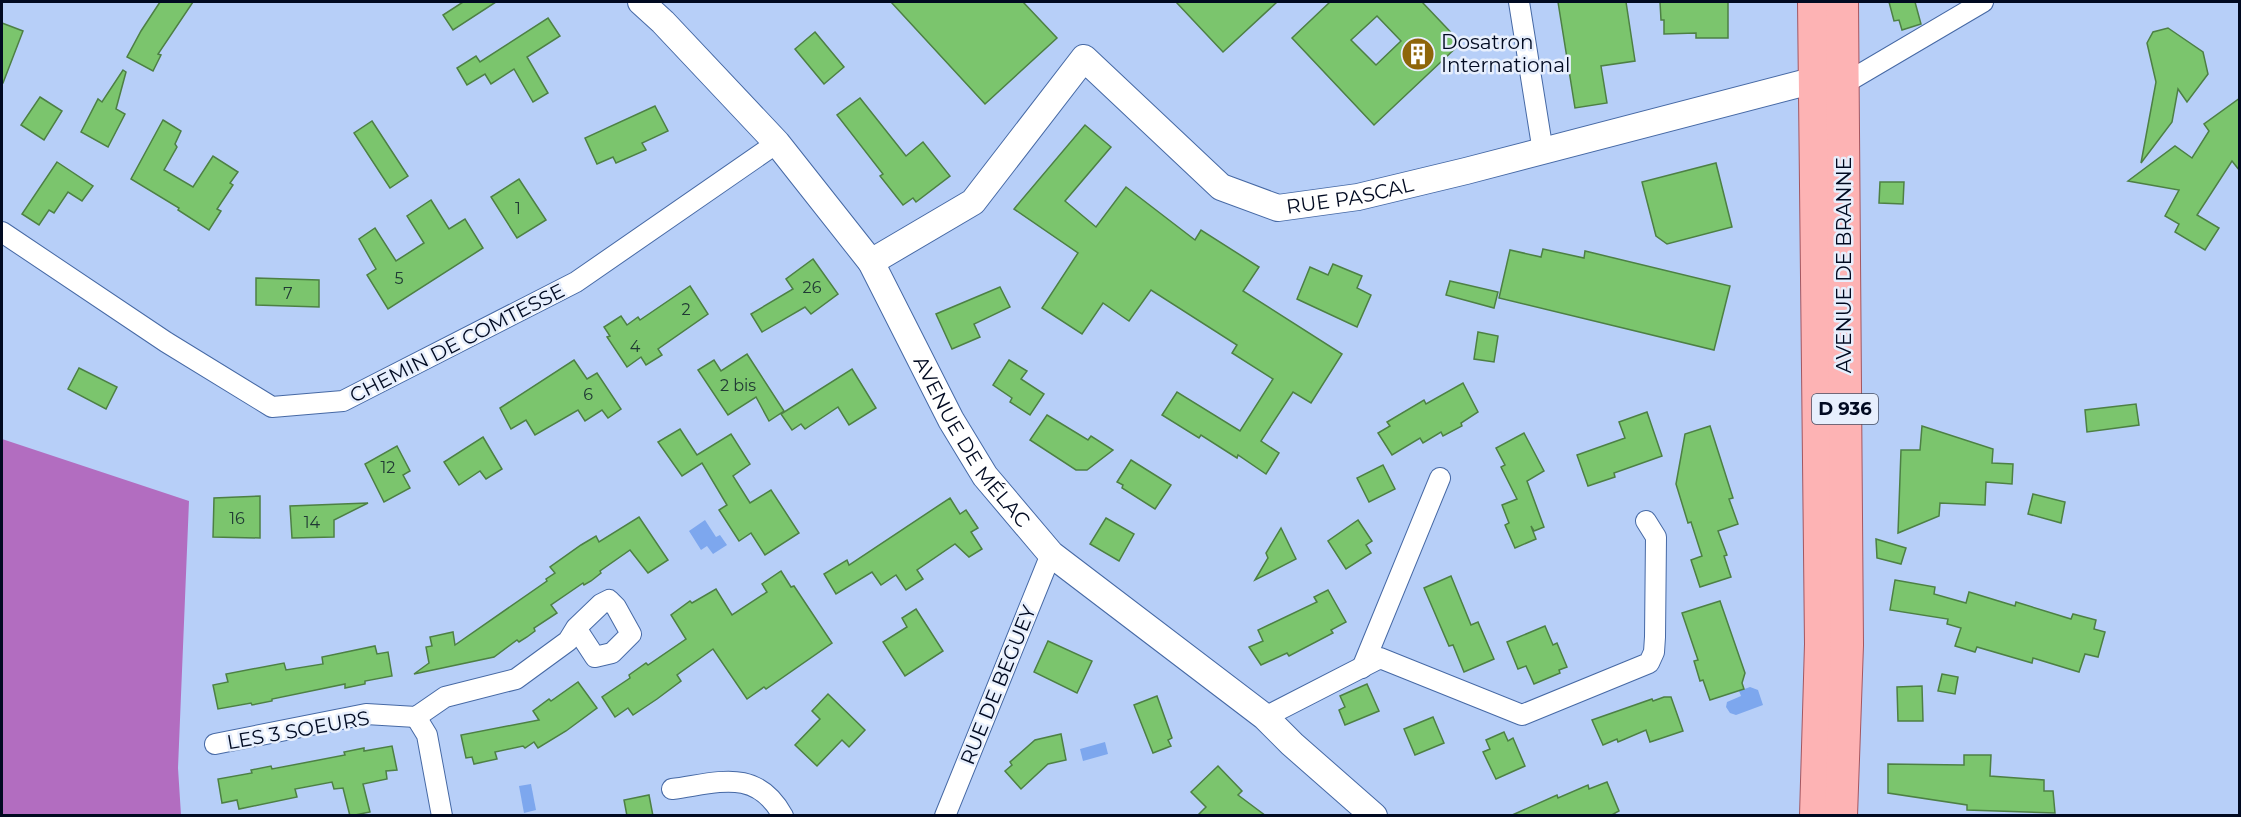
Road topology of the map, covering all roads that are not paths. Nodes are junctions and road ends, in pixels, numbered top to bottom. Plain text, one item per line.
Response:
1 (640, 2) edge
2 (1519, 2) edge
3 (1814, 2) edge
4 (1842, 2) edge
5 (1983, 2) edge
6 (1828, 82) junction
7 (777, 143) junction
8 (1543, 152) junction
9 (2, 232) edge
10 (871, 262) junction
11 (1440, 478) dead end
12 (1646, 520) dead end
13 (1051, 554) junction
14 (576, 628) dead end
15 (1362, 668) junction
16 (416, 717) junction
17 (1265, 717) junction
18 (215, 744) dead end
19 (672, 789) dead end
20 (442, 816) edge
21 (783, 816) edge
22 (945, 816) edge
23 (1374, 816) edge
24 (1816, 816) edge
25 (1841, 816) edge

1 - 7 street, AVENUE DE MÉLAC
2 - 8 street
3 - 6 main road, AVENUE DE BRANNE / D 936
4 - 6 main road, AVENUE DE BRANNE / D 936
5 - 6 street
6 - 8 street, RUE PASCAL
6 - 24 main road, AVENUE DE BRANNE / D 936
6 - 25 main road, AVENUE DE BRANNE / D 936
7 - 9 street, CHEMIN DE COMTESSE
7 - 10 street, AVENUE DE MÉLAC
8 - 10 street, RUE PASCAL
10 - 13 street, AVENUE DE MÉLAC
11 - 15 street
12 - 15 street
13 - 17 street, AVENUE DE MÉLAC
13 - 22 street, RUE DE BEGUEY
14 - 16 street
15 - 17 street
16 - 18 street, LES 3 SOEURS
16 - 20 street
17 - 23 street, AVENUE DE MÉLAC
19 - 21 street

